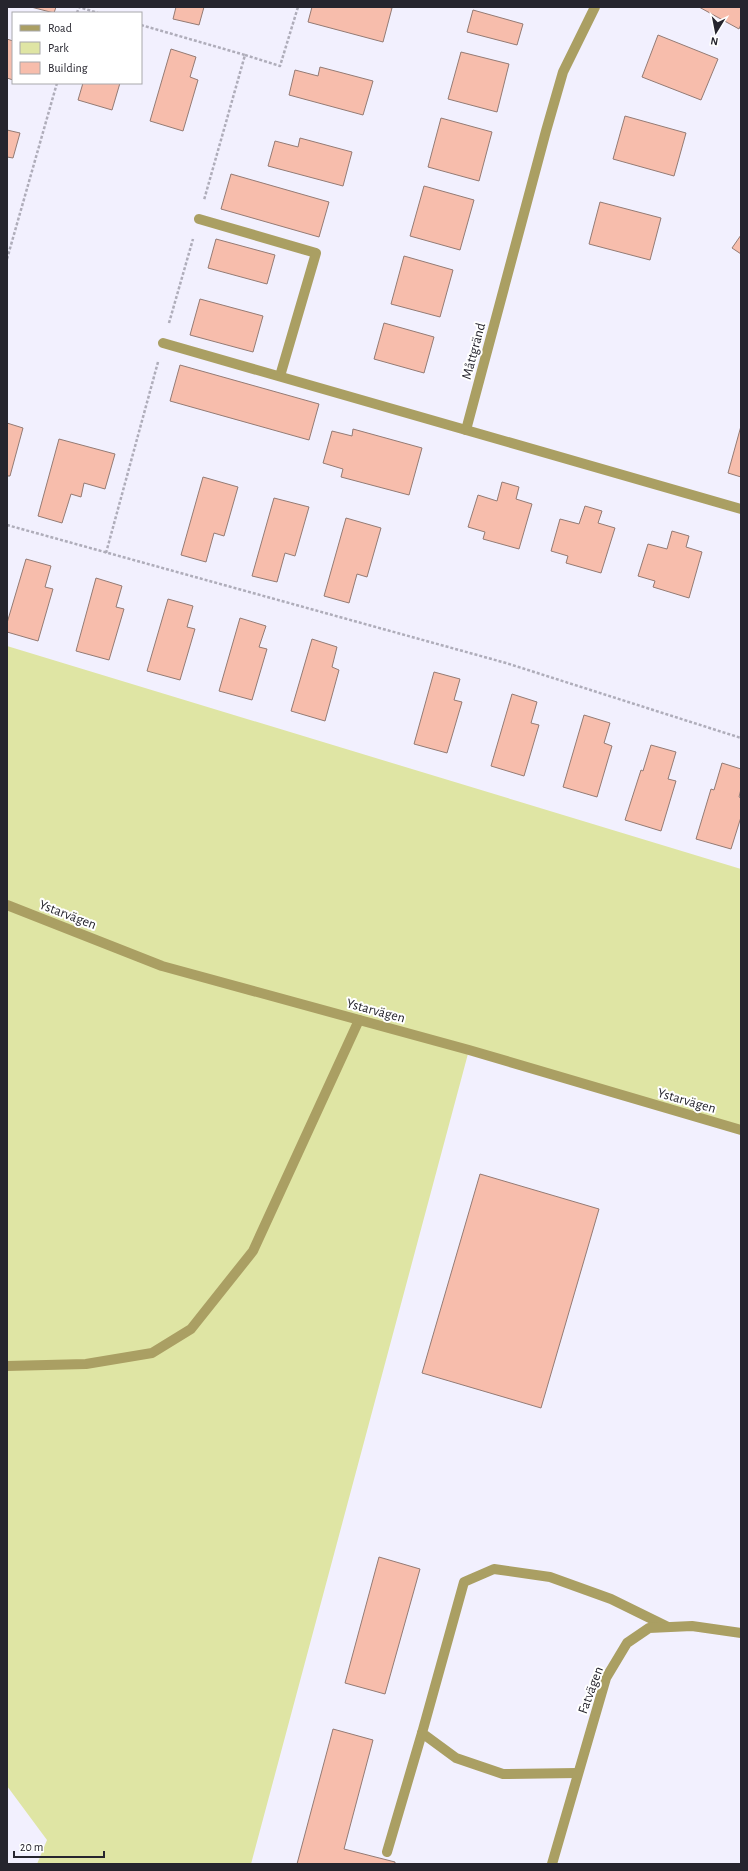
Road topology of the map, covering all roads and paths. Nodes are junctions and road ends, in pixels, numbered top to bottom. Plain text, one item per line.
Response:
1 (79, 7) edge
2 (298, 7) edge
3 (595, 7) edge
4 (95, 12) edge
5 (142, 25) edge
6 (245, 55) junction
7 (57, 84) edge
8 (199, 219) junction
9 (7, 258) edge
10 (163, 343) junction
11 (280, 376) junction
12 (466, 430) junction
13 (741, 509) edge
14 (7, 525) edge
15 (106, 553) junction
16 (741, 738) edge
17 (7, 905) edge
18 (359, 1020) junction
19 (741, 1130) edge
20 (7, 1366) edge
21 (668, 1627) junction
22 (741, 1633) edge
23 (422, 1733) junction
24 (577, 1773) junction
25 (387, 1852) dead end
26 (552, 1864) edge

1 - 4 path
2 - 6 path
3 - 12 street, Måttgränd
5 - 6 path
6 - 8 path
7 - 9 path
8 - 10 path
8 - 11 street
10 - 11 street
10 - 15 path
11 - 12 street
12 - 13 street
14 - 15 path
15 - 16 path
17 - 18 street, Ystarvägen
18 - 19 street, Ystarvägen
18 - 20 street
21 - 22 street, Fatvägen
21 - 23 street
21 - 24 street, Fatvägen
23 - 24 street
23 - 25 street
24 - 26 street, Fatvägen

